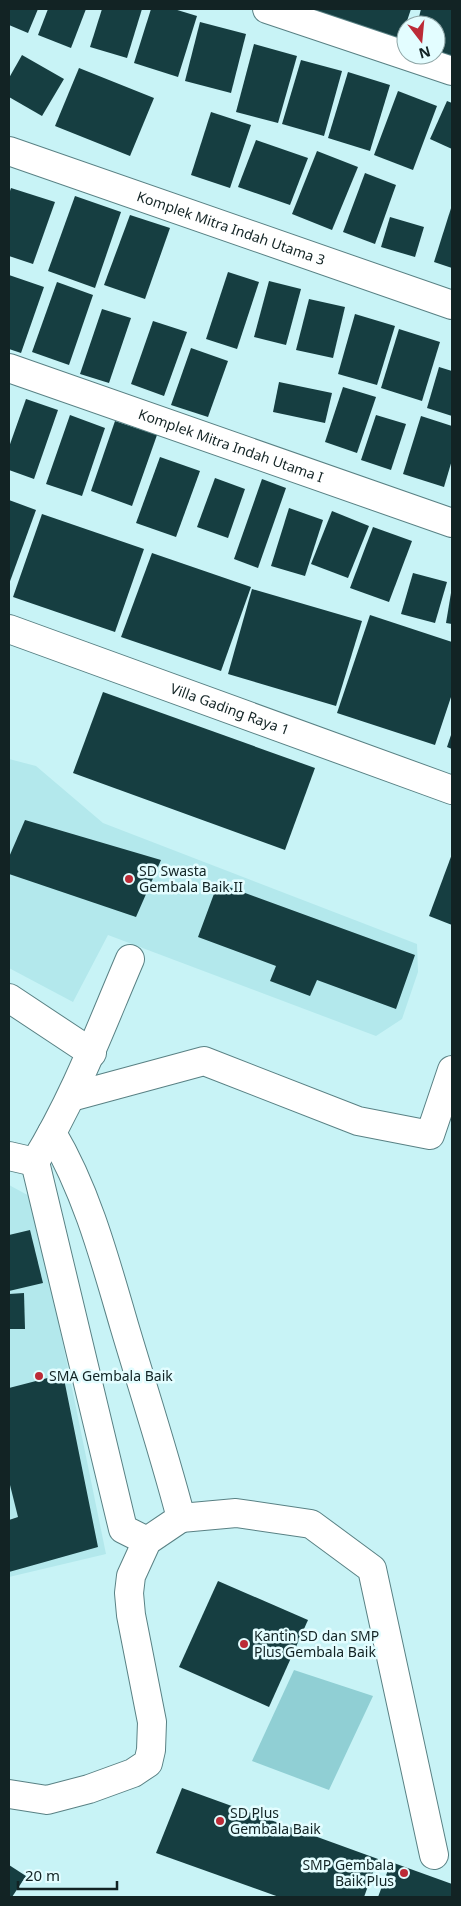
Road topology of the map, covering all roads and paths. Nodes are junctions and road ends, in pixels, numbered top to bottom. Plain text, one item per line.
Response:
1 (267, 9) edge
2 (452, 71) edge
3 (9, 151) edge
4 (452, 305) edge
5 (9, 368) edge
6 (452, 523) edge
7 (9, 629) edge
8 (452, 790) edge
9 (130, 959) dead end
10 (9, 998) edge
11 (92, 1053) junction
12 (452, 1070) edge
13 (71, 1097) junction
14 (52, 1133) junction
15 (22, 1159) edge
16 (181, 1518) junction
17 (147, 1541) junction
18 (9, 1794) edge
19 (434, 1854) dead end

1 - 2 street
3 - 4 street, Komplek Mitra Indah Utama 3
5 - 6 street, Komplek Mitra Indah Utama I
7 - 8 street, Villa Gading Raya 1
9 - 11 street
10 - 11 street
11 - 13 street
12 - 13 street
13 - 14 street
14 - 15 street
14 - 16 street
15 - 17 street
16 - 17 street
16 - 19 street
17 - 18 street

